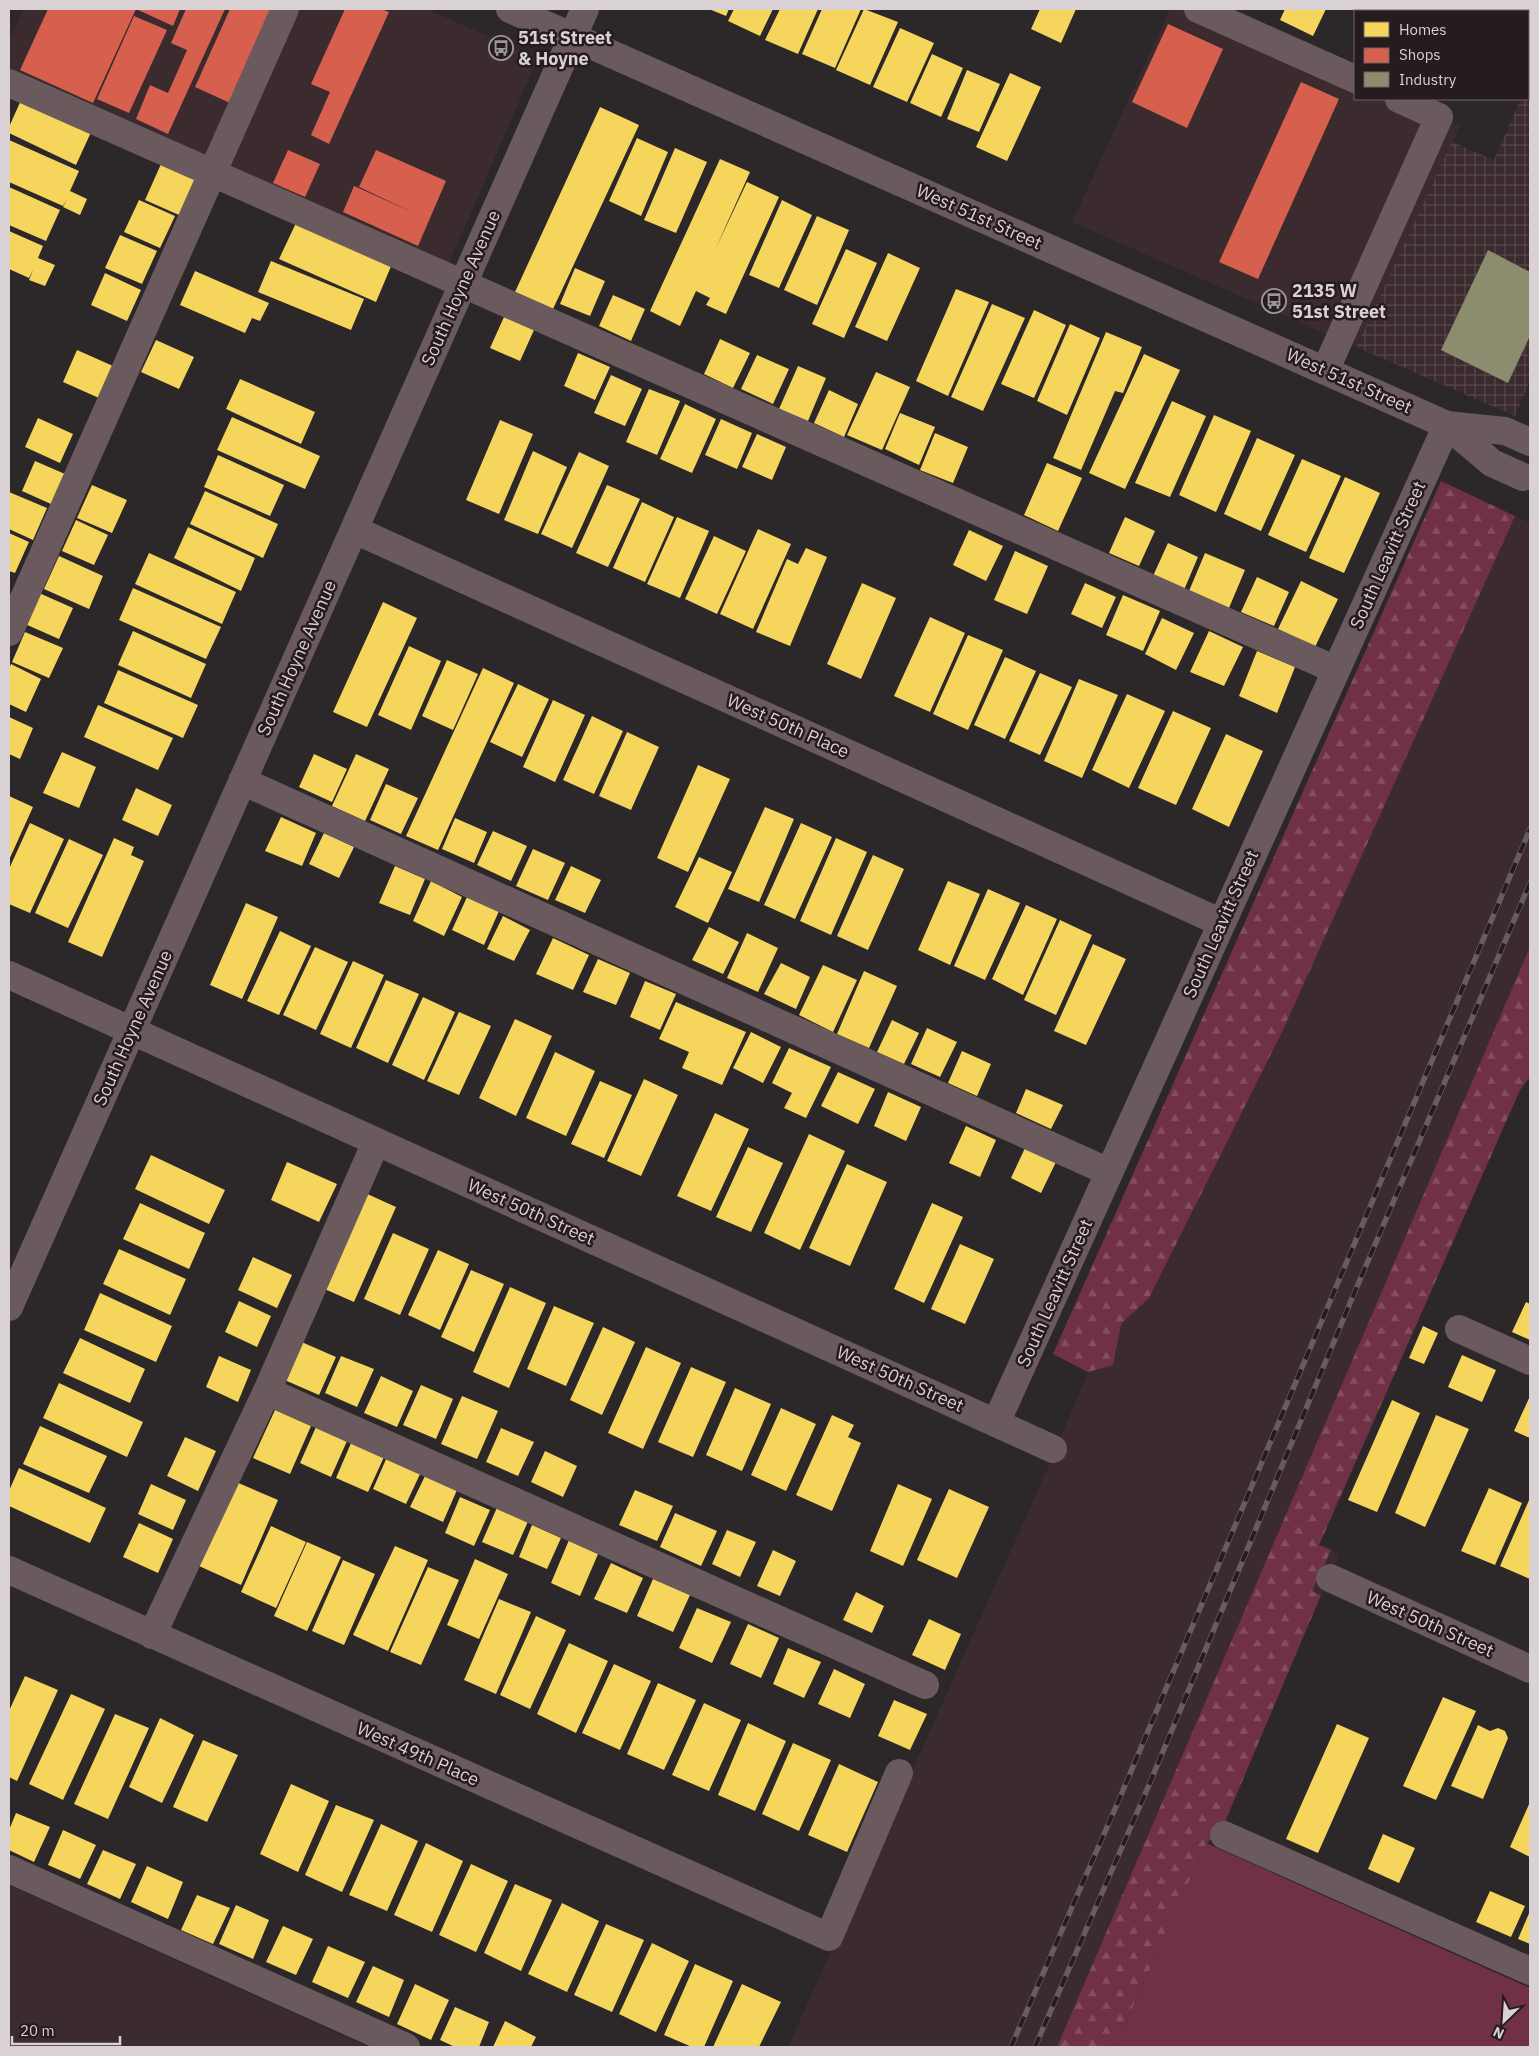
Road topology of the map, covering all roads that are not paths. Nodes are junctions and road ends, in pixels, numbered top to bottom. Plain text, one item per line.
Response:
1 (285, 9) edge
2 (510, 9) edge
3 (585, 9) edge
4 (1198, 9) edge
5 (572, 36) junction
6 (1354, 79) edge
7 (9, 83) edge
8 (1401, 100) edge
9 (212, 173) junction
10 (463, 284) junction
11 (1325, 371) junction
12 (1447, 425) junction
13 (1530, 442) edge
14 (1523, 477) dead end
15 (355, 530) junction
16 (9, 632) edge
17 (1336, 670) junction
18 (242, 781) junction
19 (1222, 923) junction
20 (9, 975) edge
21 (132, 1031) junction
22 (376, 1142) junction
23 (1109, 1172) junction
24 (9, 1307) edge
25 (1459, 1329) dead end
26 (1530, 1361) edge
27 (267, 1391) junction
28 (996, 1423) junction
29 (1053, 1449) dead end
30 (9, 1570) edge
31 (1330, 1578) dead end
32 (152, 1635) junction
33 (1530, 1669) edge
34 (925, 1684) dead end
35 (899, 1773) dead end
36 (1224, 1835) dead end
37 (9, 1869) edge
38 (1530, 1971) edge
39 (406, 2047) edge

1 - 9 street
2 - 5 street, West 51st Street
3 - 5 street, South Hoyne Avenue
4 - 6 street
5 - 10 street, South Hoyne Avenue
5 - 11 street, West 51st Street
7 - 9 street
8 - 11 street
9 - 10 street
9 - 16 street
10 - 15 street, South Hoyne Avenue
10 - 17 street
11 - 12 street, West 51st Street
12 - 13 street, West 51st Street
12 - 14 street, West 51st Street
12 - 17 street, South Leavitt Street
15 - 18 street, South Hoyne Avenue
15 - 19 street, West 50th Place
17 - 19 street, South Leavitt Street
18 - 21 street, South Hoyne Avenue
18 - 23 street
19 - 23 street, South Leavitt Street
20 - 21 street, West 50th Street
21 - 22 street, West 50th Street
21 - 24 street, South Hoyne Avenue
22 - 27 street
22 - 28 street, West 50th Street
23 - 28 street, South Leavitt Street
25 - 26 street
27 - 32 street
27 - 34 street
28 - 29 street, West 50th Street
30 - 32 street, West 49th Place
31 - 33 street, West 50th Street
32 - 35 street, West 49th Place
36 - 38 street
37 - 39 street

